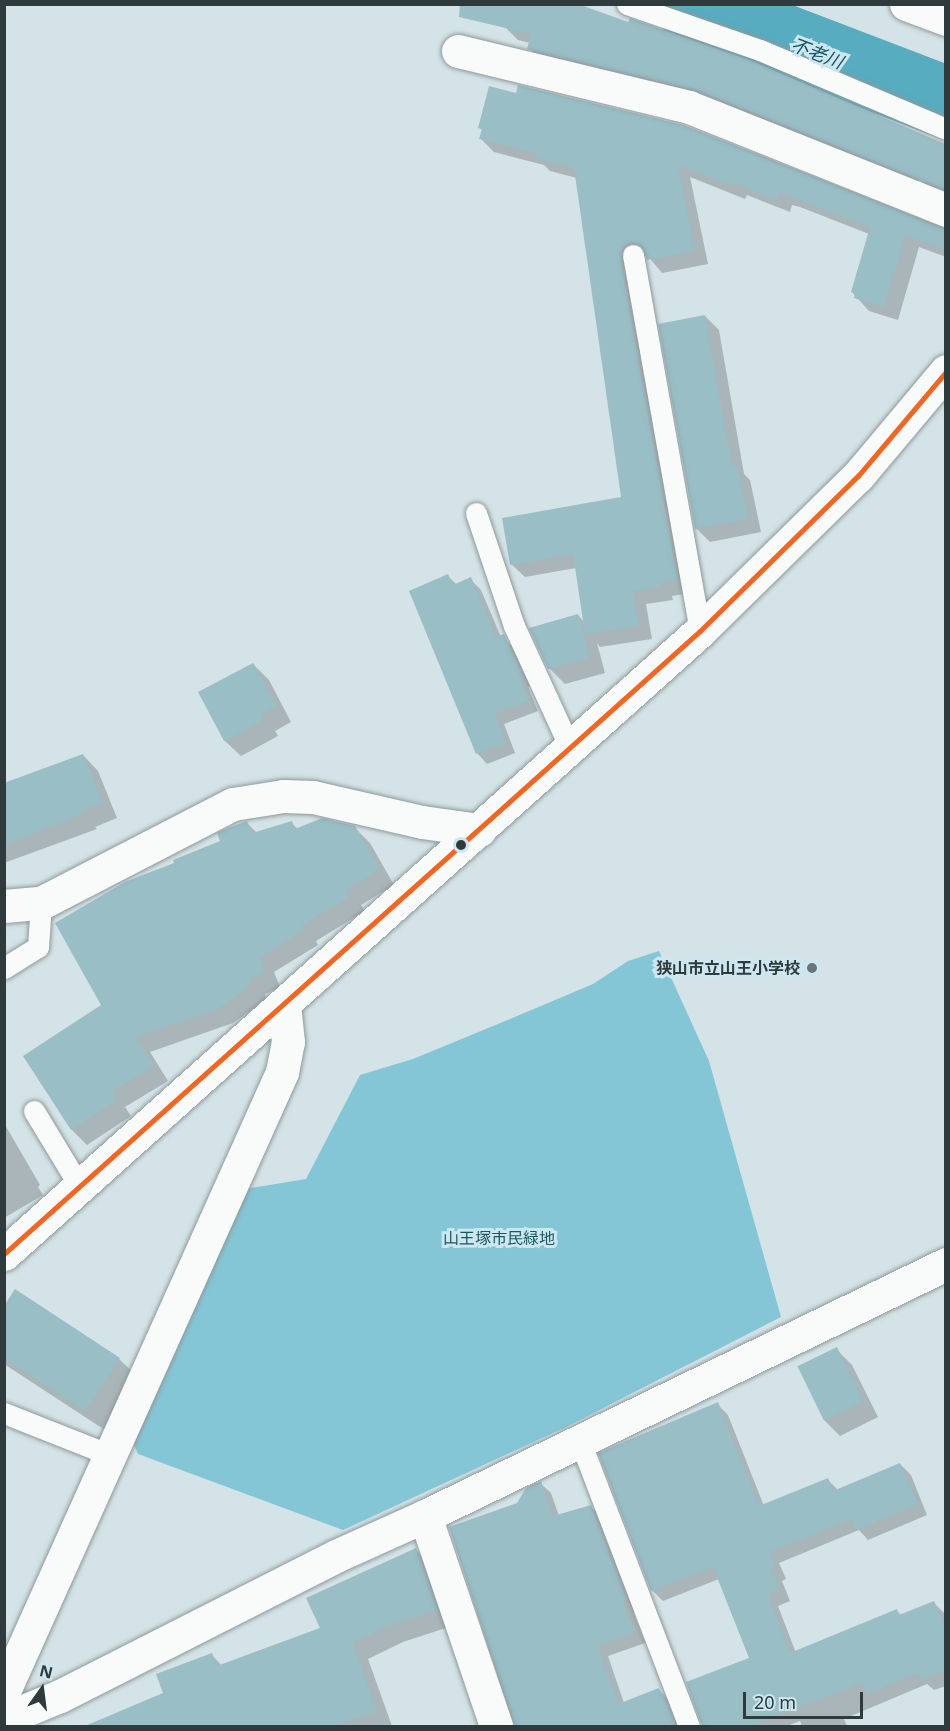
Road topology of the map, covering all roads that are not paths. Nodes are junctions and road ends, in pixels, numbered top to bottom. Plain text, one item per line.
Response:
1 (627, 4) edge
2 (906, 4) edge
3 (945, 20) edge
4 (458, 51) dead end
5 (945, 129) edge
6 (945, 210) edge
7 (633, 255) dead end
8 (945, 371) edge
9 (476, 513) dead end
10 (700, 630) junction
11 (570, 748) junction
12 (479, 830) junction
13 (40, 903) junction
14 (4, 906) edge
15 (4, 968) edge
16 (284, 1004) junction
17 (34, 1111) dead end
18 (80, 1187) junction
19 (4, 1254) edge
20 (945, 1264) edge
21 (4, 1413) edge
22 (580, 1442) junction
23 (110, 1455) junction
24 (425, 1516) junction
25 (4, 1691) edge
26 (4, 1719) edge
27 (496, 1726) edge
28 (689, 1726) edge

1 - 5 lane
2 - 3 street
4 - 6 street
7 - 10 lane
8 - 10 street
9 - 11 lane
10 - 11 street
11 - 12 street
12 - 13 street
12 - 16 street
13 - 14 street
13 - 15 lane
16 - 18 street
16 - 23 street
17 - 18 lane
18 - 19 street
20 - 22 street
21 - 23 lane
22 - 24 street
22 - 28 lane
23 - 25 street
24 - 26 street
24 - 27 street

